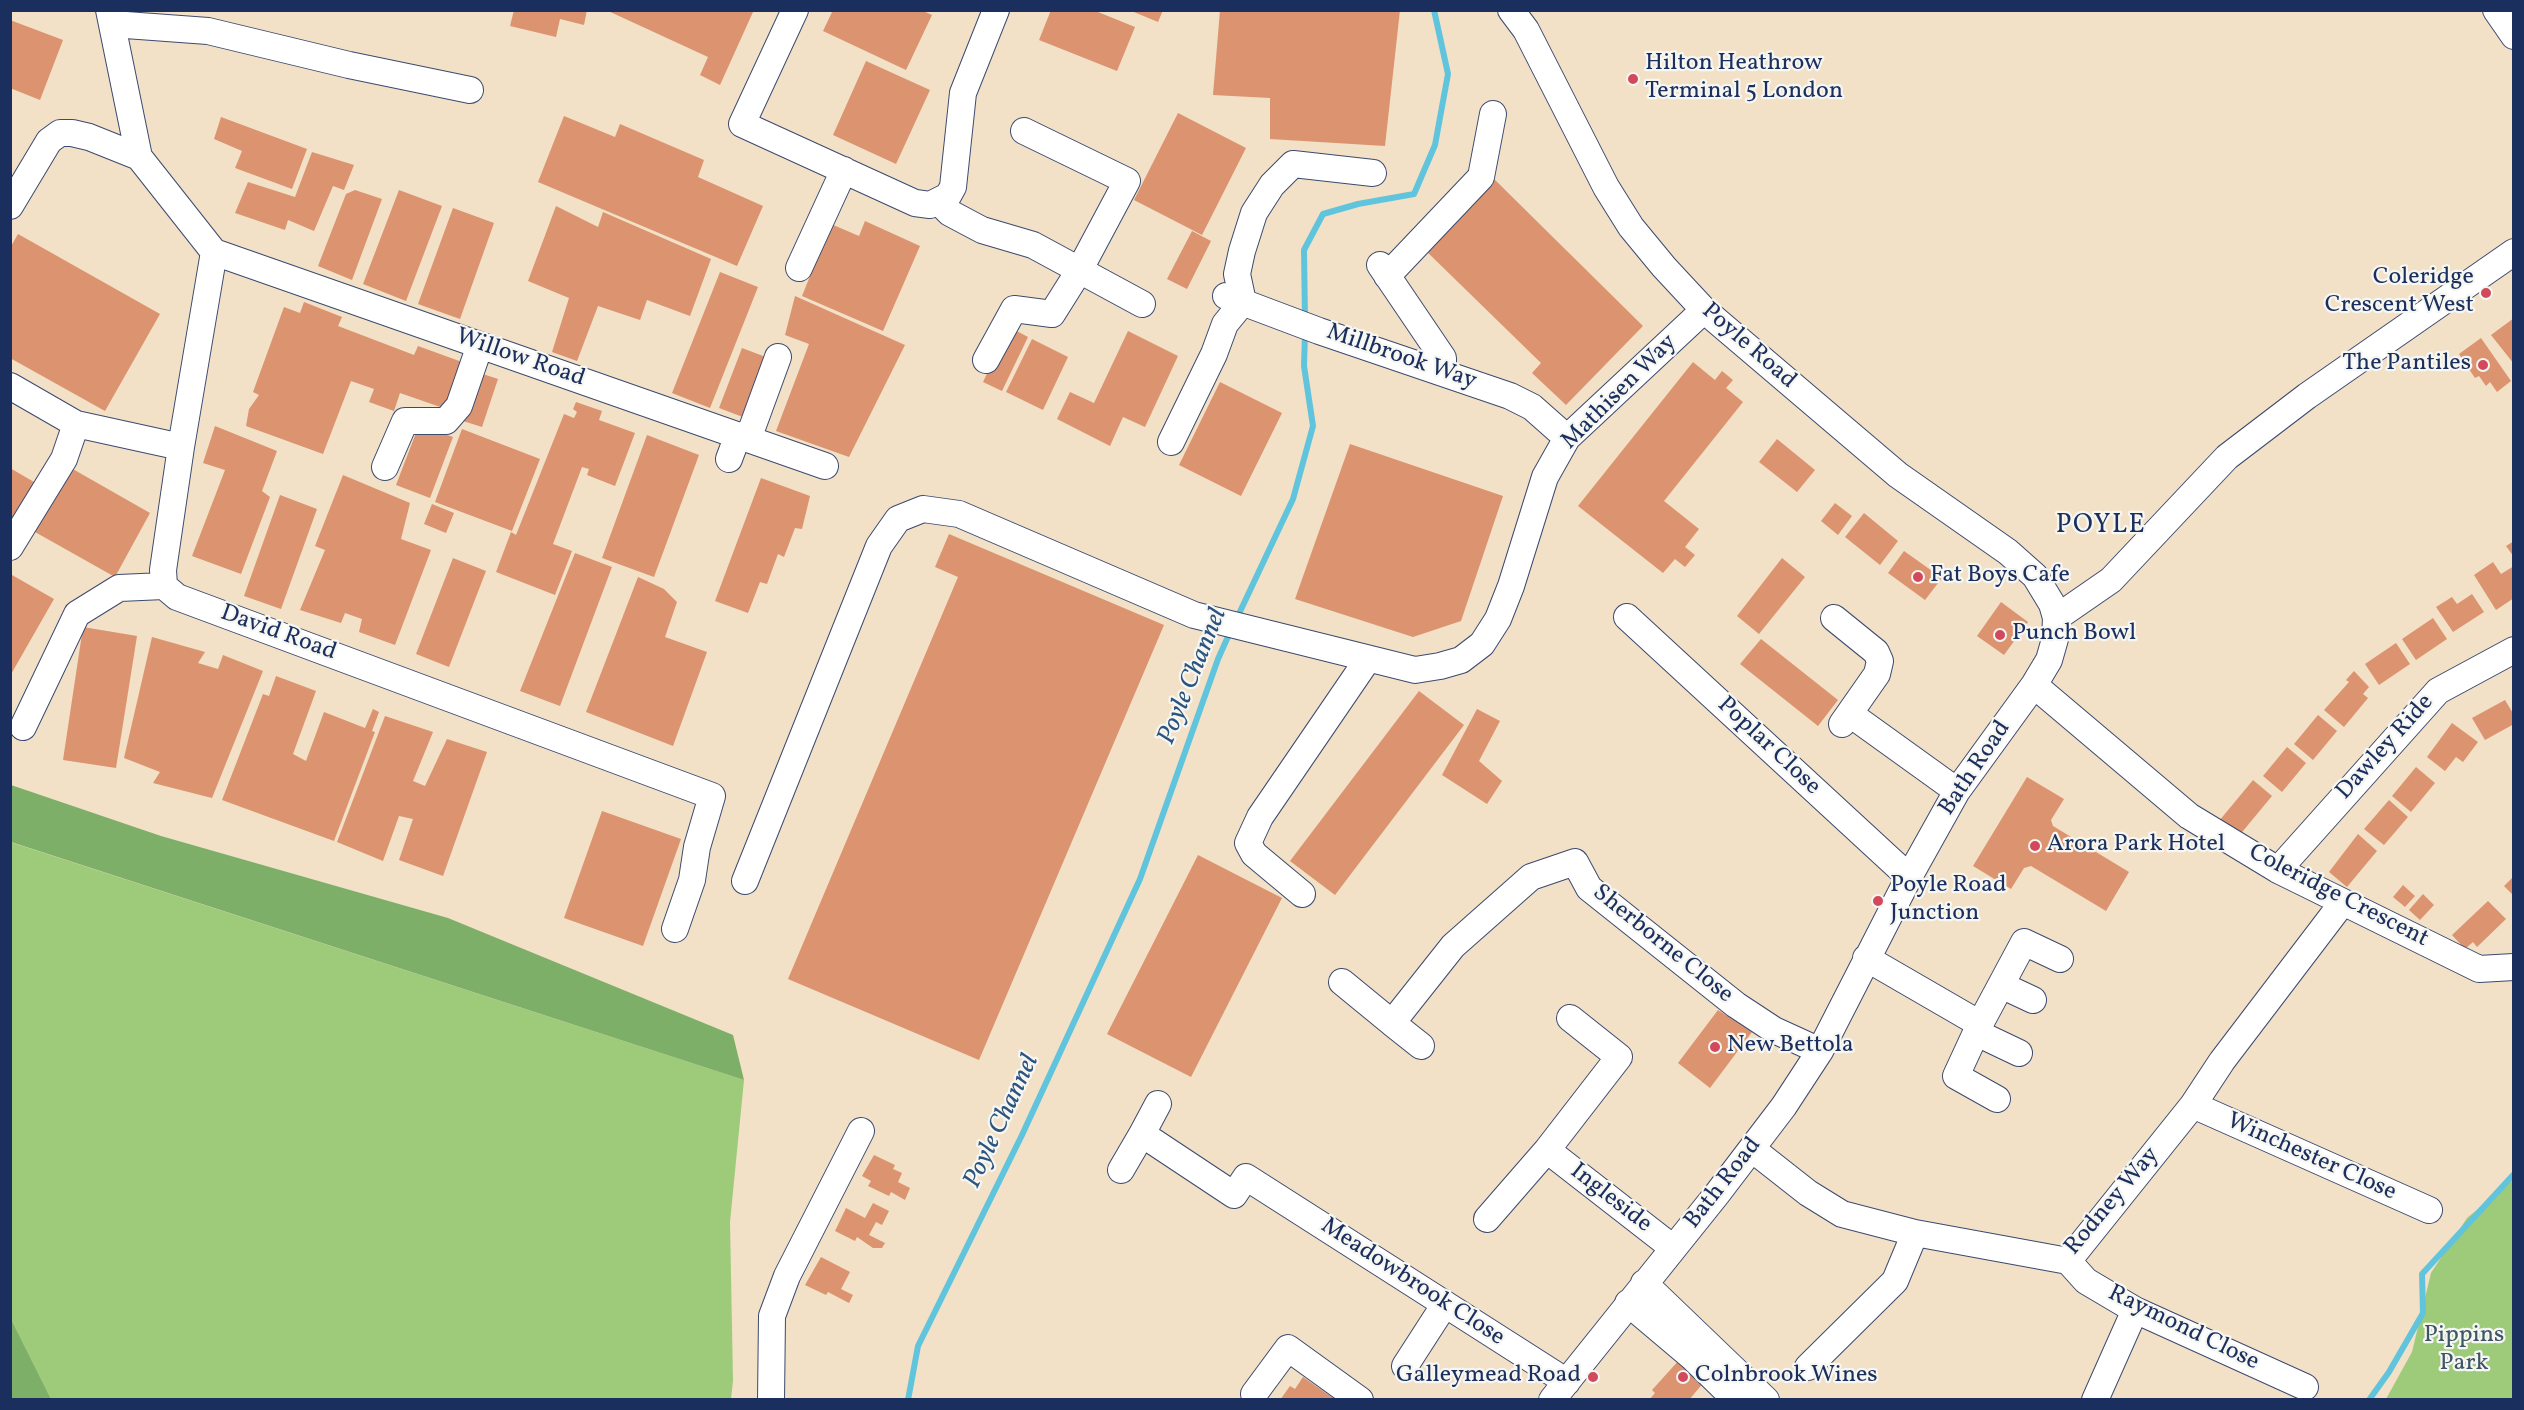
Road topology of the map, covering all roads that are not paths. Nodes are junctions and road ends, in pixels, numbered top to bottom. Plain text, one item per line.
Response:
1 (795, 10) edge
2 (996, 10) edge
3 (1511, 10) edge
4 (2496, 10) edge
5 (111, 17) edge
6 (2514, 36) edge
7 (470, 90) dead end
8 (1493, 114) dead end
9 (1024, 131) dead end
10 (139, 157) junction
11 (843, 170) junction
12 (1373, 173) dead end
13 (939, 202) junction
14 (10, 206) edge
15 (214, 252) junction
16 (2514, 252) edge
17 (799, 268) dead end
18 (1085, 274) junction
19 (1244, 303) junction
20 (1142, 304) dead end
21 (1704, 310) junction
22 (480, 345) junction
23 (778, 357) dead end
24 (986, 360) dead end
25 (1443, 372) junction
26 (10, 386) edge
27 (76, 424) junction
28 (743, 437) junction
29 (1567, 438) junction
30 (1171, 442) dead end
31 (181, 447) junction
32 (729, 459) dead end
33 (825, 466) dead end
34 (385, 467) dead end
35 (10, 547) edge
36 (164, 586) junction
37 (1628, 617) dead end
38 (1834, 618) dead end
39 (2056, 618) junction
40 (2514, 650) edge
41 (1368, 659) junction
42 (2034, 685) junction
43 (23, 727) dead end
44 (1957, 791) junction
45 (2278, 870) junction
46 (1909, 877) junction
47 (745, 881) dead end
48 (1302, 894) dead end
49 (2343, 902) junction
50 (675, 929) dead end
51 (1866, 958) junction
52 (2060, 959) dead end
53 (2514, 967) edge
54 (1342, 982) dead end
55 (2001, 985) junction
56 (2033, 1000) dead end
57 (1570, 1018) dead end
58 (1392, 1023) junction
59 (1979, 1029) junction
60 (1421, 1046) dead end
61 (1820, 1051) junction
62 (2019, 1053) dead end
63 (1997, 1099) dead end
64 (1158, 1104) dead end
65 (2193, 1105) junction
66 (861, 1131) dead end
67 (1142, 1134) junction
68 (1752, 1149) junction
69 (1547, 1150) junction
70 (1121, 1170) dead end
71 (2429, 1210) dead end
72 (1487, 1219) dead end
73 (1915, 1233) junction
74 (1673, 1248) junction
75 (2068, 1261) junction
76 (1644, 1283) junction
77 (1628, 1303) junction
78 (1445, 1304) junction
79 (2135, 1310) junction
80 (1405, 1366) dead end
81 (1808, 1367) dead end
82 (2306, 1385) edge
83 (1559, 1391) edge
84 (1254, 1394) dead end
85 (771, 1400) edge
86 (1360, 1400) edge
87 (1736, 1400) edge
88 (1766, 1400) edge
89 (2095, 1400) edge

1 - 11 street
2 - 13 street
3 - 21 street, Poyle Road
4 - 6 street
5 - 7 street
5 - 10 street
8 - 25 street
9 - 18 street
10 - 14 street
10 - 15 street
11 - 13 street
11 - 17 street
12 - 19 street
13 - 18 street
15 - 22 street, Willow Road
15 - 31 street
16 - 39 street
18 - 20 street
18 - 24 street
19 - 25 street, Millbrook Way
19 - 30 street
21 - 29 street, Mathisen Way
21 - 39 street, Poyle Road
22 - 28 street, Willow Road
22 - 34 street
23 - 28 street
25 - 29 street, Millbrook Way
26 - 27 street
27 - 31 street
27 - 35 street
28 - 32 street
28 - 33 street, Willow Road
29 - 41 street, Mathisen Way
31 - 36 street
36 - 43 street
36 - 50 street, David Road
37 - 46 street, Poplar Close
38 - 44 street
39 - 42 street, Bath Road
40 - 45 street, Dawley Ride
41 - 47 street, Mathisen Way
41 - 48 street
42 - 44 street, Bath Road
42 - 45 street, Coleridge Crescent
44 - 46 street, Bath Road
45 - 49 street, Coleridge Crescent
46 - 51 street, Bath Road
49 - 53 street, Coleridge Crescent
49 - 65 street, Rodney Way
51 - 59 street
51 - 61 street, Bath Road
52 - 55 street
54 - 58 street
55 - 56 street
55 - 59 street
57 - 69 street, Ingleside
58 - 60 street
58 - 61 street, Sherborne Close
59 - 62 street
59 - 63 street
61 - 68 street, Bath Road
64 - 67 street
65 - 71 street, Winchester Close
65 - 75 street, Rodney Way
66 - 85 street
67 - 70 street
67 - 78 street, Meadowbrook Close
68 - 73 street, Rodney Way
68 - 74 street, Bath Road
69 - 72 street, Ingleside
69 - 74 street, Ingleside
73 - 75 street, Rodney Way
73 - 81 street
74 - 76 street, Bath Road
75 - 79 street, Raymond Close
76 - 77 street, Bath Road
76 - 88 street
77 - 83 street, Bath Road
77 - 87 street
78 - 80 street
78 - 83 street, Meadowbrook Close
79 - 82 street, Raymond Close
79 - 89 street
84 - 86 street

